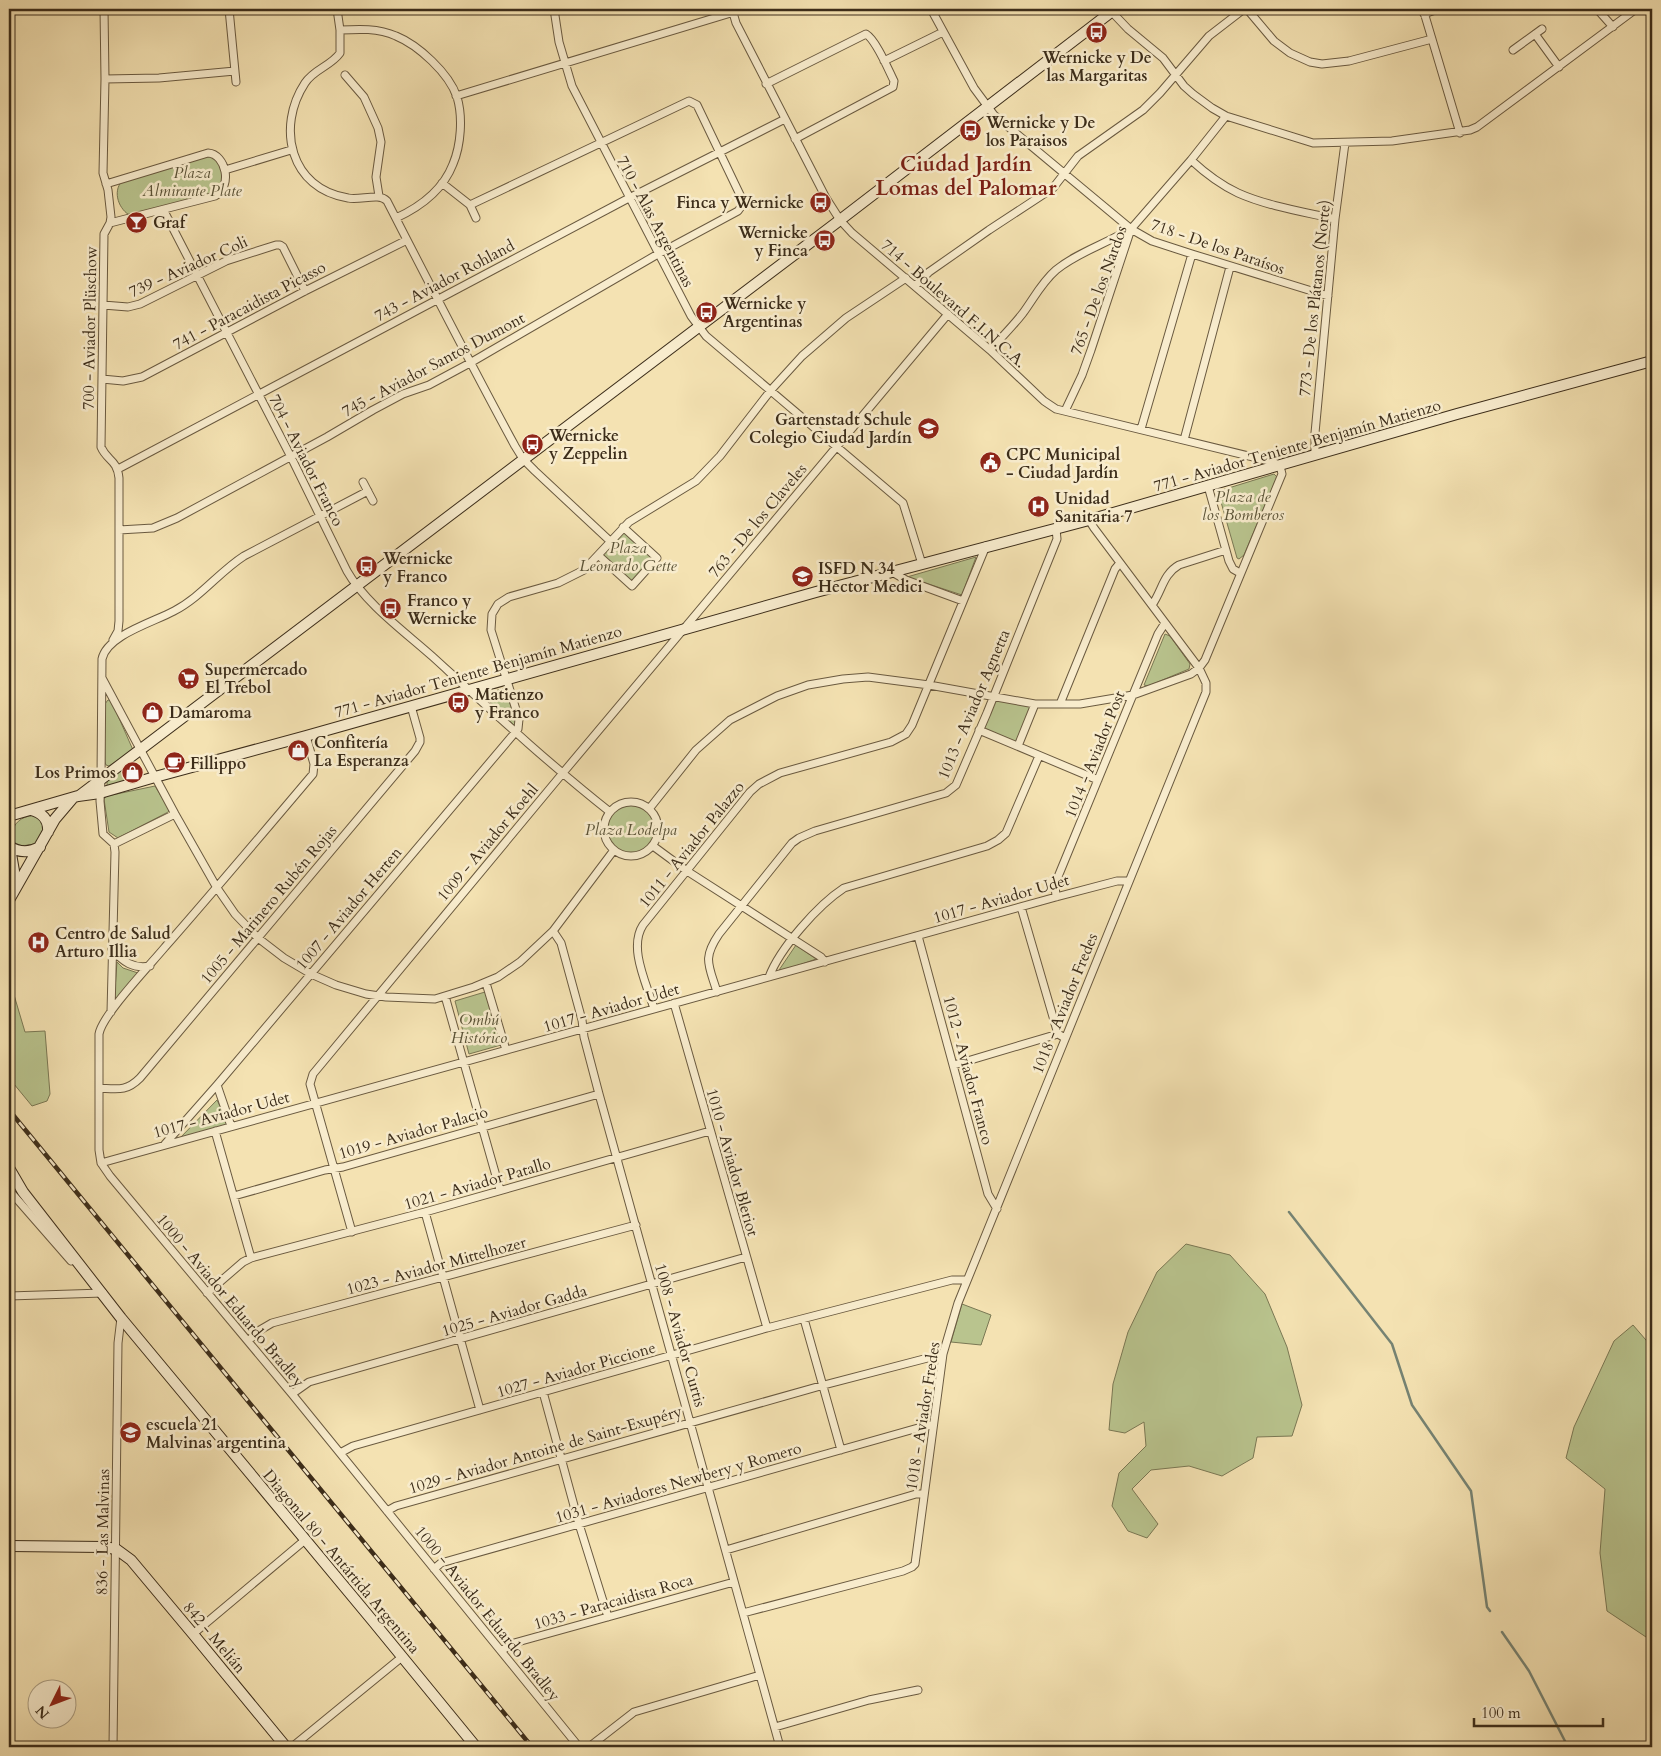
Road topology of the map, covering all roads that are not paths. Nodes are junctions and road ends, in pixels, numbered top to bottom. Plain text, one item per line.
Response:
1 (104, 9) edge
2 (228, 9) edge
3 (337, 9) edge
4 (554, 9) edge
5 (744, 9) edge
6 (931, 9) edge
7 (1245, 9) edge
8 (1438, 9) edge
9 (1597, 9) edge
10 (1636, 9) edge
11 (733, 10) edge
12 (1112, 10) edge
13 (1424, 11) edge
14 (1613, 26) junction
15 (1542, 29) dead end
16 (340, 30) junction
17 (943, 32) junction
18 (1535, 34) junction
19 (1432, 39) junction
20 (1513, 50) dead end
21 (884, 61) junction
22 (564, 64) junction
23 (1559, 66) junction
24 (235, 71) junction
25 (1176, 74) junction
26 (345, 75) dead end
27 (105, 79) junction
28 (236, 82) dead end
29 (766, 84) junction
30 (456, 96) junction
31 (987, 107) junction
32 (1226, 116) junction
33 (784, 119) junction
34 (1460, 133) junction
35 (796, 140) junction
36 (600, 142) junction
37 (1345, 143) junction
38 (291, 150) junction
39 (720, 151) junction
40 (1191, 160) junction
41 (225, 170) junction
42 (1065, 173) junction
43 (442, 182) junction
44 (106, 184) junction
45 (379, 196) junction
46 (629, 198) junction
47 (470, 205) junction
48 (164, 211) junction
49 (396, 218) junction
50 (476, 218) dead end
51 (1335, 219) junction
52 (840, 220) junction
53 (110, 223) junction
54 (1130, 229) junction
55 (407, 240) junction
56 (658, 254) junction
57 (1192, 254) junction
58 (1230, 267) junction
59 (197, 275) junction
60 (906, 278) junction
61 (915, 286) junction
62 (305, 290) junction
63 (1328, 296) junction
64 (438, 299) junction
65 (103, 305) junction
66 (948, 314) junction
67 (698, 327) junction
68 (226, 332) junction
69 (990, 350) junction
70 (1652, 361) edge
71 (470, 363) junction
72 (102, 379) junction
73 (771, 390) junction
74 (258, 394) junction
75 (1065, 411) junction
76 (1141, 429) junction
77 (1184, 440) junction
78 (836, 447) junction
79 (1315, 455) junction
80 (291, 457) junction
81 (523, 459) junction
82 (1280, 466) junction
83 (118, 469) junction
84 (363, 482) dead end
85 (1208, 486) junction
86 (368, 491) junction
87 (373, 501) dead end
88 (320, 516) junction
89 (1089, 520) junction
90 (623, 528) junction
91 (1056, 529) junction
92 (119, 530) junction
93 (610, 541) junction
94 (986, 546) junction
95 (1226, 550) junction
96 (598, 555) junction
97 (1120, 563) junction
98 (922, 564) junction
99 (892, 572) junction
100 (1240, 573) junction
101 (356, 585) junction
102 (963, 601) junction
103 (1152, 605) junction
104 (1165, 623) junction
105 (683, 629) junction
106 (112, 642) junction
107 (1199, 668) junction
108 (102, 678) junction
109 (506, 678) junction
110 (929, 685) junction
111 (468, 689) junction
112 (1133, 695) junction
113 (993, 697) junction
114 (1036, 704) junction
115 (1060, 704) junction
116 (411, 706) junction
117 (979, 730) junction
118 (516, 732) junction
119 (306, 736) junction
120 (1018, 746) junction
121 (140, 750) junction
122 (1040, 756) junction
123 (562, 774) junction
124 (155, 776) junction
125 (101, 779) junction
126 (1098, 780) junction
127 (100, 793) junction
128 (76, 798) junction
129 (649, 809) junction
130 (31, 810) junction
131 (610, 812) junction
132 (175, 814) junction
133 (12, 815) edge
134 (9, 824) edge
135 (48, 832) junction
136 (114, 844) junction
137 (653, 846) junction
138 (9, 847) edge
139 (40, 847) junction
140 (614, 850) junction
141 (687, 870) junction
142 (1129, 881) junction
143 (217, 888) junction
144 (1056, 897) junction
145 (9, 899) edge
146 (741, 906) junction
147 (1021, 907) junction
148 (553, 931) junction
149 (918, 936) junction
150 (258, 938) junction
151 (792, 939) junction
152 (112, 949) junction
153 (825, 962) junction
154 (150, 966) junction
155 (310, 974) junction
156 (769, 977) junction
157 (486, 983) junction
158 (716, 992) junction
159 (377, 996) junction
160 (445, 996) junction
161 (674, 1003) junction
162 (654, 1009) junction
163 (111, 1012) junction
164 (583, 1029) junction
165 (1061, 1036) junction
166 (506, 1050) junction
167 (464, 1062) junction
168 (954, 1064) junction
169 (217, 1085) junction
170 (99, 1088) junction
171 (599, 1094) junction
172 (315, 1103) junction
173 (231, 1126) junction
174 (483, 1126) junction
175 (215, 1131) junction
176 (710, 1131) junction
177 (165, 1144) junction
178 (617, 1158) junction
179 (101, 1162) junction
180 (9, 1168) edge
181 (333, 1168) junction
182 (9, 1190) edge
183 (500, 1190) junction
184 (234, 1196) junction
185 (997, 1209) junction
186 (425, 1212) junction
187 (636, 1225) junction
188 (352, 1232) junction
189 (746, 1257) junction
190 (251, 1258) junction
191 (443, 1278) junction
192 (967, 1280) junction
193 (96, 1284) junction
194 (652, 1285) junction
195 (207, 1293) junction
196 (102, 1294) junction
197 (9, 1296) edge
198 (121, 1318) junction
199 (804, 1319) junction
200 (766, 1328) junction
201 (460, 1339) junction
202 (248, 1341) junction
203 (943, 1354) junction
204 (673, 1356) junction
205 (824, 1385) junction
206 (543, 1392) junction
207 (292, 1394) junction
208 (480, 1410) junction
209 (691, 1422) junction
210 (932, 1425) junction
211 (841, 1450) junction
212 (340, 1453) junction
213 (561, 1458) junction
214 (708, 1488) junction
215 (923, 1494) junction
216 (387, 1511) junction
217 (579, 1524) junction
218 (305, 1540) junction
219 (9, 1546) edge
220 (116, 1549) junction
221 (726, 1550) junction
222 (434, 1569) junction
223 (734, 1582) junction
224 (743, 1613) junction
225 (608, 1617) junction
226 (193, 1634) junction
227 (501, 1651) junction
228 (402, 1657) junction
229 (760, 1675) junction
230 (918, 1690) dead end
231 (775, 1727) junction
232 (113, 1747) edge
233 (286, 1747) edge
234 (292, 1747) edge
235 (476, 1747) edge
236 (579, 1747) edge
237 (589, 1747) edge
238 (780, 1747) edge

1 - 27 street, 700 - Aviador Plüschow
2 - 24 street
3 - 16 street
4 - 22 street, 710 - Alas Argentinas
5 - 11 street
6 - 17 street, 718 - De los Paraísos
7 - 19 street
7 - 25 street
8 - 13 street
9 - 14 street
10 - 14 street
11 - 22 street
11 - 29 street, 714 - Boulevard F.I.N.C.A.
12 - 25 street
12 - 31 street
13 - 19 street
14 - 23 street
15 - 18 street
16 - 30 street
16 - 38 street
17 - 21 street
17 - 31 street, 718 - De los Paraísos
18 - 20 street
18 - 23 street
19 - 34 street
21 - 29 street
21 - 35 street
22 - 30 street
22 - 36 street, 710 - Alas Argentinas
23 - 34 street
24 - 27 street
24 - 28 street
25 - 32 street
25 - 42 street
26 - 45 street
27 - 44 street, 700 - Aviador Plüschow
29 - 33 street, 714 - Boulevard F.I.N.C.A.
30 - 43 street
31 - 42 street, 718 - De los Paraísos
31 - 52 street
32 - 37 street
32 - 40 street, 765 - De los Nardos
33 - 35 street, 714 - Boulevard F.I.N.C.A.
33 - 39 street, 743 - Aviador Rohland
34 - 37 street
35 - 52 street, 714 - Boulevard F.I.N.C.A.
36 - 39 street
36 - 46 street, 710 - Alas Argentinas
36 - 47 street
37 - 51 street, 773 - De los Plátanos (Norte)
38 - 41 street
38 - 45 street
39 - 46 street, 743 - Aviador Rohland
39 - 56 street, 745 - Aviador Santos Dumont
40 - 51 street
40 - 54 street, 765 - De los Nardos
41 - 44 street
41 - 48 street
42 - 54 street, 718 - De los Paraísos
42 - 61 street
43 - 47 street
43 - 49 street
44 - 53 street, 700 - Aviador Plüschow
45 - 49 street
46 - 56 street, 710 - Alas Argentinas
46 - 64 street, 743 - Aviador Rohland
47 - 50 street
48 - 53 street
48 - 59 street, 704 - Aviador Franco
49 - 55 street
51 - 63 street, 773 - De los Plátanos (Norte)
52 - 60 street, 714 - Boulevard F.I.N.C.A.
52 - 67 street
53 - 65 street, 700 - Aviador Plüschow
54 - 57 street, 718 - De los Paraísos
54 - 69 street
54 - 75 street, 765 - De los Nardos
55 - 62 street, 741 - Paracaidista Picasso
55 - 64 street
56 - 67 street, 710 - Alas Argentinas
56 - 71 street, 745 - Aviador Santos Dumont
57 - 58 street, 718 - De los Paraísos
57 - 76 street
58 - 63 street, 718 - De los Paraísos
58 - 77 street
59 - 62 street, 739 - Aviador Coli
59 - 65 street, 739 - Aviador Coli
59 - 68 street, 704 - Aviador Franco
60 - 61 street, 714 - Boulevard F.I.N.C.A.
60 - 73 street
61 - 66 street, 714 - Boulevard F.I.N.C.A.
62 - 68 street, 741 - Paracaidista Picasso
63 - 79 street, 773 - De los Plátanos (Norte)
64 - 71 street
64 - 74 street, 743 - Aviador Rohland
65 - 72 street, 700 - Aviador Plüschow
66 - 69 street, 714 - Boulevard F.I.N.C.A.
66 - 78 street, 763 - De los Claveles
67 - 73 street, 710 - Alas Argentinas
67 - 81 street
68 - 72 street, 741 - Paracaidista Picasso
68 - 74 street, 704 - Aviador Franco
69 - 75 street, 714 - Boulevard F.I.N.C.A.
70 - 79 street, 771 - Aviador Teniente Benjamín Matienzo
71 - 80 street, 745 - Aviador Santos Dumont
71 - 81 street
72 - 83 street, 700 - Aviador Plüschow
73 - 78 street, 710 - Alas Argentinas
73 - 90 street
74 - 80 street, 704 - Aviador Franco
74 - 83 street, 743 - Aviador Rohland
75 - 76 street, 714 - Boulevard F.I.N.C.A.
76 - 77 street, 714 - Boulevard F.I.N.C.A.
77 - 82 street, 714 - Boulevard F.I.N.C.A.
78 - 98 street, 710 - Alas Argentinas
78 - 105 street, 763 - De los Claveles
79 - 82 street, 771 - Aviador Teniente Benjamín Matienzo
80 - 88 street, 704 - Aviador Franco
80 - 92 street, 745 - Aviador Santos Dumont
81 - 93 street
81 - 101 street
82 - 85 street, 771 - Aviador Teniente Benjamín Matienzo
82 - 100 street
83 - 92 street
84 - 86 street
85 - 89 street, 771 - Aviador Teniente Benjamín Matienzo
85 - 95 street
86 - 87 street
86 - 88 street
88 - 101 street, 704 - Aviador Franco
88 - 106 street
89 - 91 street, 771 - Aviador Teniente Benjamín Matienzo
89 - 97 street
90 - 93 street
90 - 96 street
91 - 94 street, 771 - Aviador Teniente Benjamín Matienzo
91 - 113 street, 1013 - Aviador Agnetta
92 - 106 street
93 - 96 street
94 - 98 street, 771 - Aviador Teniente Benjamín Matienzo
94 - 102 street, 1011 - Aviador Palazzo
95 - 100 street
95 - 103 street
96 - 109 street
97 - 103 street
97 - 115 street
98 - 99 street, 771 - Aviador Teniente Benjamín Matienzo
99 - 102 street
99 - 105 street, 771 - Aviador Teniente Benjamín Matienzo
100 - 107 street
101 - 111 street, 704 - Aviador Franco
101 - 121 street
102 - 110 street, 1011 - Aviador Palazzo
103 - 104 street
104 - 107 street
104 - 112 street, 1014 - Aviador Post
105 - 109 street, 771 - Aviador Teniente Benjamín Matienzo
105 - 123 street, 1009 - Aviador Koehl
106 - 108 street
107 - 112 street
107 - 142 street, 1018 - Aviador Fredes
108 - 121 street
108 - 125 street
109 - 111 street, 771 - Aviador Teniente Benjamín Matienzo
109 - 118 street
110 - 113 street
110 - 129 street
110 - 141 street, 1011 - Aviador Palazzo
111 - 116 street, 771 - Aviador Teniente Benjamín Matienzo
111 - 118 street
112 - 115 street
112 - 126 street, 1014 - Aviador Post
113 - 114 street
113 - 117 street, 1013 - Aviador Agnetta
114 - 115 street
114 - 120 street
116 - 119 street, 771 - Aviador Teniente Benjamín Matienzo
116 - 150 street, 1005 - Marinero Rubén Rojas
117 - 120 street
117 - 146 street, 1013 - Aviador Agnetta
118 - 123 street
118 - 155 street, 1007 - Aviador Herten
119 - 124 street, 771 - Aviador Teniente Benjamín Matienzo
119 - 143 street
120 - 122 street
121 - 124 street
121 - 125 street
122 - 126 street
122 - 151 street
123 - 131 street
123 - 159 street, 1009 - Aviador Koehl
124 - 127 street, 771 - Aviador Teniente Benjamín Matienzo
124 - 132 street
125 - 127 street
125 - 128 street
126 - 144 street, 1014 - Aviador Post
127 - 128 street, 771 - Aviador Teniente Benjamín Matienzo
127 - 136 street
128 - 130 street, 771 - Aviador Teniente Benjamín Matienzo
128 - 135 street
129 - 131 street
129 - 137 street
130 - 133 street, 771 - Aviador Teniente Benjamín Matienzo
130 - 135 street
131 - 140 street
132 - 136 street
132 - 143 street
133 - 134 street
135 - 139 street
136 - 152 street
137 - 140 street
137 - 141 street
138 - 139 street
138 - 145 street
139 - 145 street
140 - 148 street
141 - 146 street
141 - 162 street, 1011 - Aviador Palazzo
142 - 144 street, 1017 - Aviador Udet
142 - 165 street, 1018 - Aviador Fredes
143 - 150 street
143 - 154 street
144 - 147 street, 1017 - Aviador Udet
146 - 151 street
146 - 158 street, 1013 - Aviador Agnetta
147 - 149 street, 1017 - Aviador Udet
147 - 165 street
148 - 157 street
148 - 164 street, 1008 - Aviador Curtis
149 - 153 street, 1017 - Aviador Udet
149 - 168 street, 1012 - Aviador Franco
150 - 155 street
150 - 170 street, 1005 - Marinero Rubén Rojas
151 - 153 street
151 - 156 street
152 - 154 street
152 - 163 street
153 - 156 street, 1017 - Aviador Udet
154 - 163 street
155 - 159 street
155 - 169 street, 1007 - Aviador Herten
156 - 158 street, 1017 - Aviador Udet
157 - 160 street
157 - 166 street
158 - 161 street, 1017 - Aviador Udet
159 - 160 street
159 - 172 street, 1009 - Aviador Koehl
160 - 167 street
161 - 162 street, 1017 - Aviador Udet
161 - 176 street, 1010 - Aviador Bleriot
162 - 164 street, 1017 - Aviador Udet
163 - 170 street
164 - 166 street, 1017 - Aviador Udet
164 - 171 street, 1008 - Aviador Curtis
165 - 168 street
165 - 185 street, 1018 - Aviador Fredes
166 - 167 street, 1017 - Aviador Udet
167 - 172 street, 1017 - Aviador Udet
167 - 174 street
168 - 185 street, 1012 - Aviador Franco
169 - 173 street
169 - 177 street, 1007 - Aviador Herten
170 - 179 street
171 - 174 street, 1019 - Aviador Palacio
171 - 178 street, 1008 - Aviador Curtis
172 - 173 street, 1017 - Aviador Udet
172 - 181 street
173 - 175 street, 1017 - Aviador Udet
174 - 181 street, 1019 - Aviador Palacio
174 - 183 street
175 - 177 street, 1017 - Aviador Udet
175 - 184 street
176 - 178 street, 1021 - Aviador Patallo
176 - 189 street, 1010 - Aviador Bleriot
177 - 179 street, 1017 - Aviador Udet
178 - 183 street, 1021 - Aviador Patallo
178 - 187 street, 1008 - Aviador Curtis
179 - 195 street, 1000 - Aviador Eduardo Bradley
180 - 193 street
181 - 184 street, 1019 - Aviador Palacio
181 - 188 street
182 - 193 street, Diagonal 80 - Antártida Argentina
183 - 186 street, 1021 - Aviador Patallo
184 - 190 street
185 - 192 street, 1018 - Aviador Fredes
186 - 188 street, 1021 - Aviador Patallo
186 - 191 street
187 - 191 street, 1023 - Aviador Mittelhozer
187 - 194 street, 1008 - Aviador Curtis
188 - 190 street, 1021 - Aviador Patallo
189 - 194 street, 1025 - Aviador Gadda
189 - 200 street, 1010 - Aviador Bleriot
190 - 195 street
191 - 201 street
191 - 202 street, 1023 - Aviador Mittelhozer
192 - 199 street, 1027 - Aviador Piccione
192 - 203 street, 1018 - Aviador Fredes
193 - 196 street, Diagonal 80 - Antártida Argentina
194 - 201 street, 1025 - Aviador Gadda
194 - 204 street, 1008 - Aviador Curtis
195 - 202 street, 1000 - Aviador Eduardo Bradley
196 - 197 street
196 - 198 street, Diagonal 80 - Antártida Argentina
198 - 218 street, Diagonal 80 - Antártida Argentina
198 - 220 street, 836 - Las Malvinas
199 - 200 street, 1027 - Aviador Piccione
199 - 205 street
200 - 204 street, 1027 - Aviador Piccione
201 - 207 street, 1025 - Aviador Gadda
201 - 208 street
202 - 207 street, 1000 - Aviador Eduardo Bradley
203 - 205 street, 1029 - Aviador Antoine de Saint-Exupéry
203 - 210 street, 1018 - Aviador Fredes
204 - 206 street, 1027 - Aviador Piccione
204 - 209 street, 1008 - Aviador Curtis
205 - 209 street, 1029 - Aviador Antoine de Saint-Exupéry
205 - 211 street
206 - 208 street, 1027 - Aviador Piccione
206 - 213 street
207 - 212 street, 1000 - Aviador Eduardo Bradley
208 - 212 street, 1027 - Aviador Piccione
209 - 213 street, 1029 - Aviador Antoine de Saint-Exupéry
209 - 214 street, 1008 - Aviador Curtis
210 - 211 street, 1031 - Aviadores Newbery y Romero
210 - 215 street, 1018 - Aviador Fredes
211 - 214 street, 1031 - Aviadores Newbery y Romero
212 - 216 street, 1000 - Aviador Eduardo Bradley
213 - 216 street, 1029 - Aviador Antoine de Saint-Exupéry
213 - 217 street
214 - 217 street, 1031 - Aviadores Newbery y Romero
214 - 221 street, 1008 - Aviador Curtis
215 - 221 street
215 - 224 street, 1018 - Aviador Fredes
216 - 222 street, 1000 - Aviador Eduardo Bradley
217 - 222 street, 1031 - Aviadores Newbery y Romero
217 - 225 street
218 - 226 street
218 - 228 street, Diagonal 80 - Antártida Argentina
219 - 220 street
220 - 226 street, 842 - Melián
220 - 232 street, 836 - Las Malvinas
221 - 223 street, 1008 - Aviador Curtis
222 - 227 street, 1000 - Aviador Eduardo Bradley
223 - 224 street, 1008 - Aviador Curtis
223 - 225 street, 1033 - Paracaidista Roca
224 - 229 street, 1008 - Aviador Curtis
225 - 227 street, 1033 - Paracaidista Roca
226 - 233 street, 842 - Melián
227 - 236 street, 1000 - Aviador Eduardo Bradley
228 - 234 street
228 - 235 street, Diagonal 80 - Antártida Argentina
229 - 231 street, 1008 - Aviador Curtis
229 - 237 street
230 - 231 street
231 - 238 street, 1008 - Aviador Curtis

